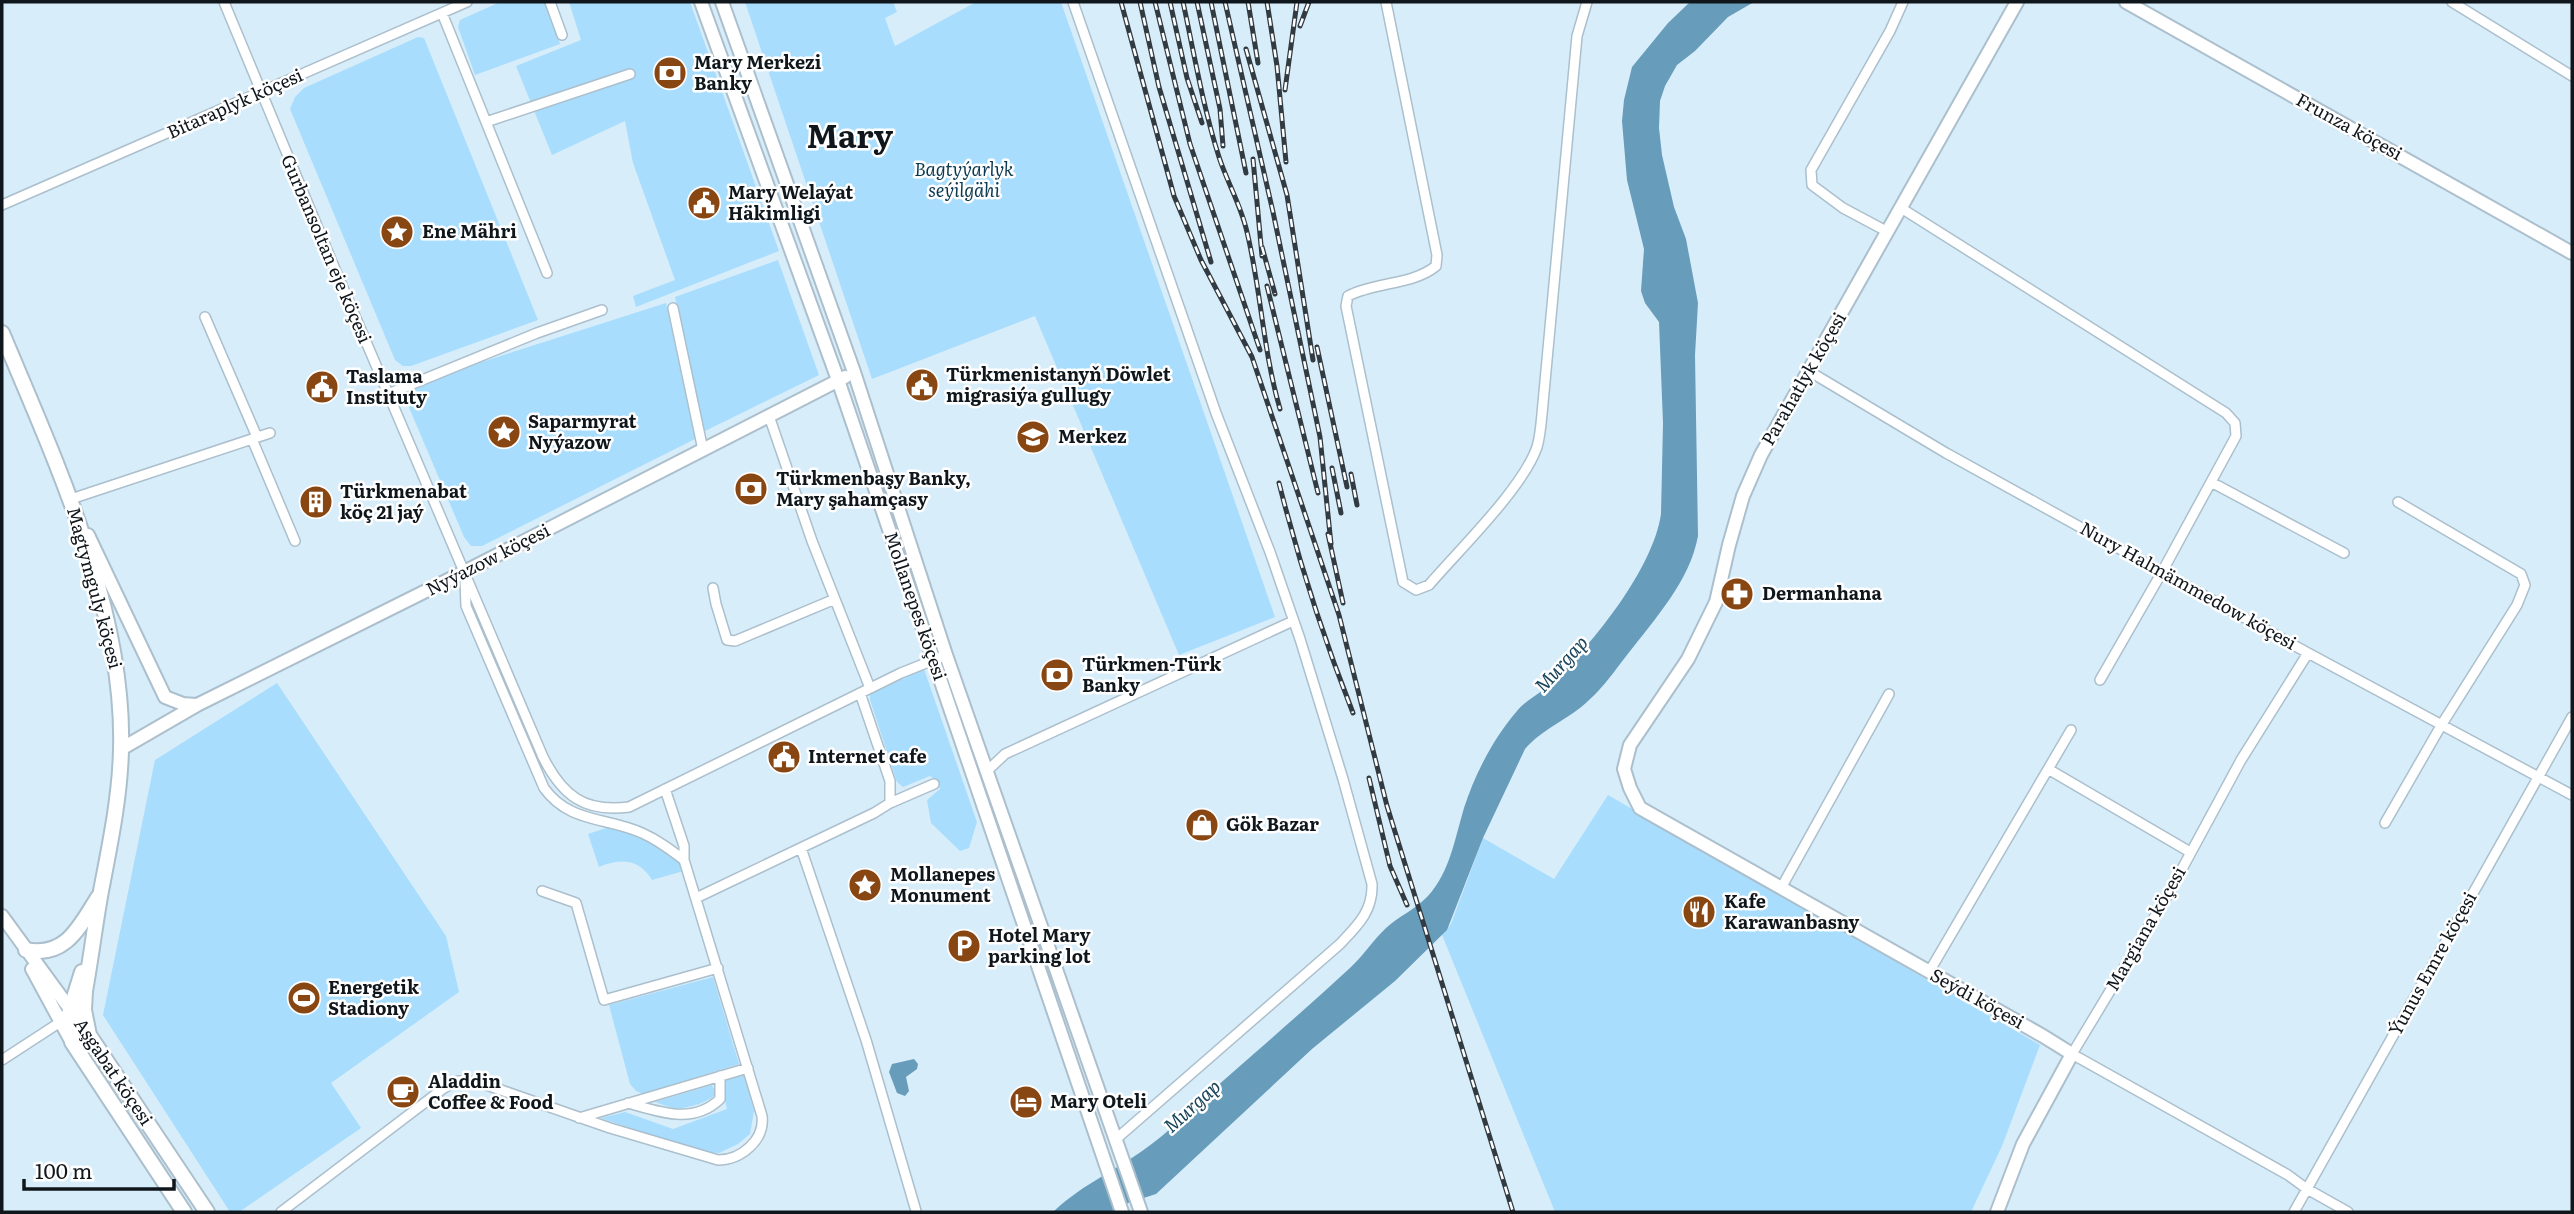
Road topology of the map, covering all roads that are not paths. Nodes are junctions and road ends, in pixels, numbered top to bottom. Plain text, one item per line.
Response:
1 (224, 2) edge
2 (467, 2) edge
3 (550, 2) edge
4 (701, 2) edge
5 (722, 2) edge
6 (1073, 2) edge
7 (1386, 2) edge
8 (1587, 2) edge
9 (1903, 2) edge
10 (2017, 2) edge
11 (2126, 2) edge
12 (2452, 2) edge
13 (442, 13) junction
14 (562, 35) dead end
15 (630, 74) dead end
16 (2572, 76) edge
17 (260, 93) junction
18 (486, 122) junction
19 (2, 205) edge
20 (1901, 208) junction
21 (1888, 232) junction
22 (2572, 253) edge
23 (547, 273) dead end
24 (673, 309) dead end
25 (602, 310) dead end
26 (205, 317) dead end
27 (2, 333) edge
28 (1807, 370) junction
29 (855, 372) junction
30 (838, 380) junction
31 (388, 394) junction
32 (769, 416) junction
33 (270, 433) dead end
34 (254, 438) junction
35 (703, 450) junction
36 (2211, 482) junction
37 (71, 499) junction
38 (2398, 502) dead end
39 (295, 541) dead end
40 (2344, 553) dead end
41 (464, 572) junction
42 (2162, 572) junction
43 (713, 588) dead end
44 (835, 599) junction
45 (1293, 621) junction
46 (2308, 653) junction
47 (940, 657) junction
48 (2100, 680) dead end
49 (870, 688) junction
50 (860, 693) junction
51 (1889, 694) dead end
52 (197, 705) junction
53 (2572, 717) edge
54 (2442, 724) junction
55 (2071, 730) dead end
56 (121, 749) junction
57 (1624, 769) joint
58 (2048, 769) junction
59 (986, 772) junction
60 (2538, 776) junction
61 (934, 784) dead end
62 (665, 789) junction
63 (2572, 795) edge
64 (890, 803) junction
65 (2385, 823) dead end
66 (801, 848) junction
67 (2190, 852) junction
68 (684, 860) junction
69 (1781, 888) junction
70 (541, 891) dead end
71 (101, 892) junction
72 (696, 898) junction
73 (2, 916) edge
74 (14, 934) junction
75 (94, 937) junction
76 (26, 950) junction
77 (718, 968) junction
78 (1929, 972) junction
79 (66, 1016) junction
80 (89, 1035) junction
81 (72, 1042) joint
82 (2072, 1055) junction
83 (2, 1060) edge
84 (748, 1068) junction
85 (720, 1076) junction
86 (628, 1103) junction
87 (579, 1118) junction
88 (1115, 1140) junction
89 (2307, 1189) junction
90 (916, 1211) edge
91 (184, 1212) edge
92 (207, 1212) edge
93 (281, 1212) edge
94 (1122, 1212) edge
95 (1141, 1212) edge
96 (1997, 1212) edge
97 (2294, 1212) edge
98 (2348, 1212) edge

1 - 17 street, Gurbansoltan eje köçesi
2 - 13 street, Bitaraplyk köçesi
3 - 14 street
4 - 30 street, Mollanepes köçesi
5 - 29 street, Mollanepes köçesi
6 - 45 street
7 - 8 street
9 - 21 street
10 - 20 street, Parahatlyk köçesi
11 - 22 street, Frunza köçesi
12 - 16 street
13 - 17 street, Bitaraplyk köçesi
13 - 18 street
15 - 18 street
17 - 19 street, Bitaraplyk köçesi
17 - 31 street, Gurbansoltan eje köçesi
18 - 23 street
20 - 21 street, Parahatlyk köçesi
20 - 36 street
21 - 28 street, Parahatlyk köçesi
24 - 35 street
25 - 31 street
26 - 34 street
27 - 37 main road, Magtymguly köçesi
28 - 42 street, Nury Halmämmedow köçesi
28 - 57 street, Parahatlyk köçesi
29 - 30 street, Nyýazow köçesi
29 - 47 street, Mollanepes köçesi
30 - 32 street, Nyýazow köçesi
30 - 47 street, Mollanepes köçesi
31 - 41 street, Gurbansoltan eje köçesi
32 - 35 street, Nyýazow köçesi
32 - 44 street
33 - 34 street
34 - 37 street
34 - 39 street
35 - 41 street, Nyýazow köçesi
36 - 40 street
36 - 42 street
37 - 52 street
37 - 56 main road, Magtymguly köçesi
38 - 54 street
41 - 52 street, Nyýazow köçesi
41 - 62 street, Gurbansoltan eje köçesi
41 - 68 street, Gurbansoltan eje köçesi
42 - 46 street, Nury Halmämmedow köçesi
42 - 48 street
43 - 44 street
44 - 49 street
45 - 59 street
45 - 88 street
46 - 54 street, Nury Halmämmedow köçesi
46 - 67 street, Margiana köçesi
47 - 49 street, Gurbansoltan eje köçesi
47 - 59 street, Mollanepes köçesi
47 - 94 street, Mollanepes köçesi
49 - 50 street, Gurbansoltan eje köçesi
50 - 62 street, Gurbansoltan eje köçesi
50 - 64 street
51 - 69 street
52 - 56 street, Nyýazow köçesi
53 - 60 street, Ýunus Emre köçesi
54 - 60 street, Nury Halmämmedow köçesi
54 - 65 street
55 - 58 street
56 - 71 main road, Magtymguly köçesi
57 - 69 street, Seýdi köçesi
58 - 67 street
58 - 78 street
59 - 88 street, Mollanepes köçesi
60 - 63 street, Nury Halmämmedow köçesi
60 - 89 street, Ýunus Emre köçesi
61 - 64 street
62 - 68 street
64 - 66 street
66 - 72 street
66 - 90 street
67 - 82 street, Margiana köçesi
68 - 72 street
69 - 78 street, Seýdi köçesi
70 - 77 street
71 - 75 main road, Magtymguly köçesi
71 - 76 main road
72 - 77 street
73 - 74 street, Aşgabat köçesi
74 - 76 street, Aşgabat köçesi
74 - 79 street, Aşgabat köçesi
75 - 79 main road, Magtymguly köçesi
75 - 80 main road, Magtymguly köçesi
76 - 79 street, Aşgabat köçesi
77 - 84 street
78 - 82 street, Seýdi köçesi
79 - 80 street, Aşgabat köçesi
79 - 81 main road, Magtymguly köçesi
79 - 83 street
80 - 92 main road, Aşgabat köçesi
81 - 91 main road, Aşgabat köçesi
82 - 89 street, Seýdi köçesi
82 - 96 street, Margiana köçesi
84 - 85 street
84 - 87 street
85 - 86 street
85 - 86 street
86 - 87 street
87 - 93 street
88 - 95 street, Mollanepes köçesi
89 - 97 street, Ýunus Emre köçesi
89 - 98 street, Seýdi köçesi

